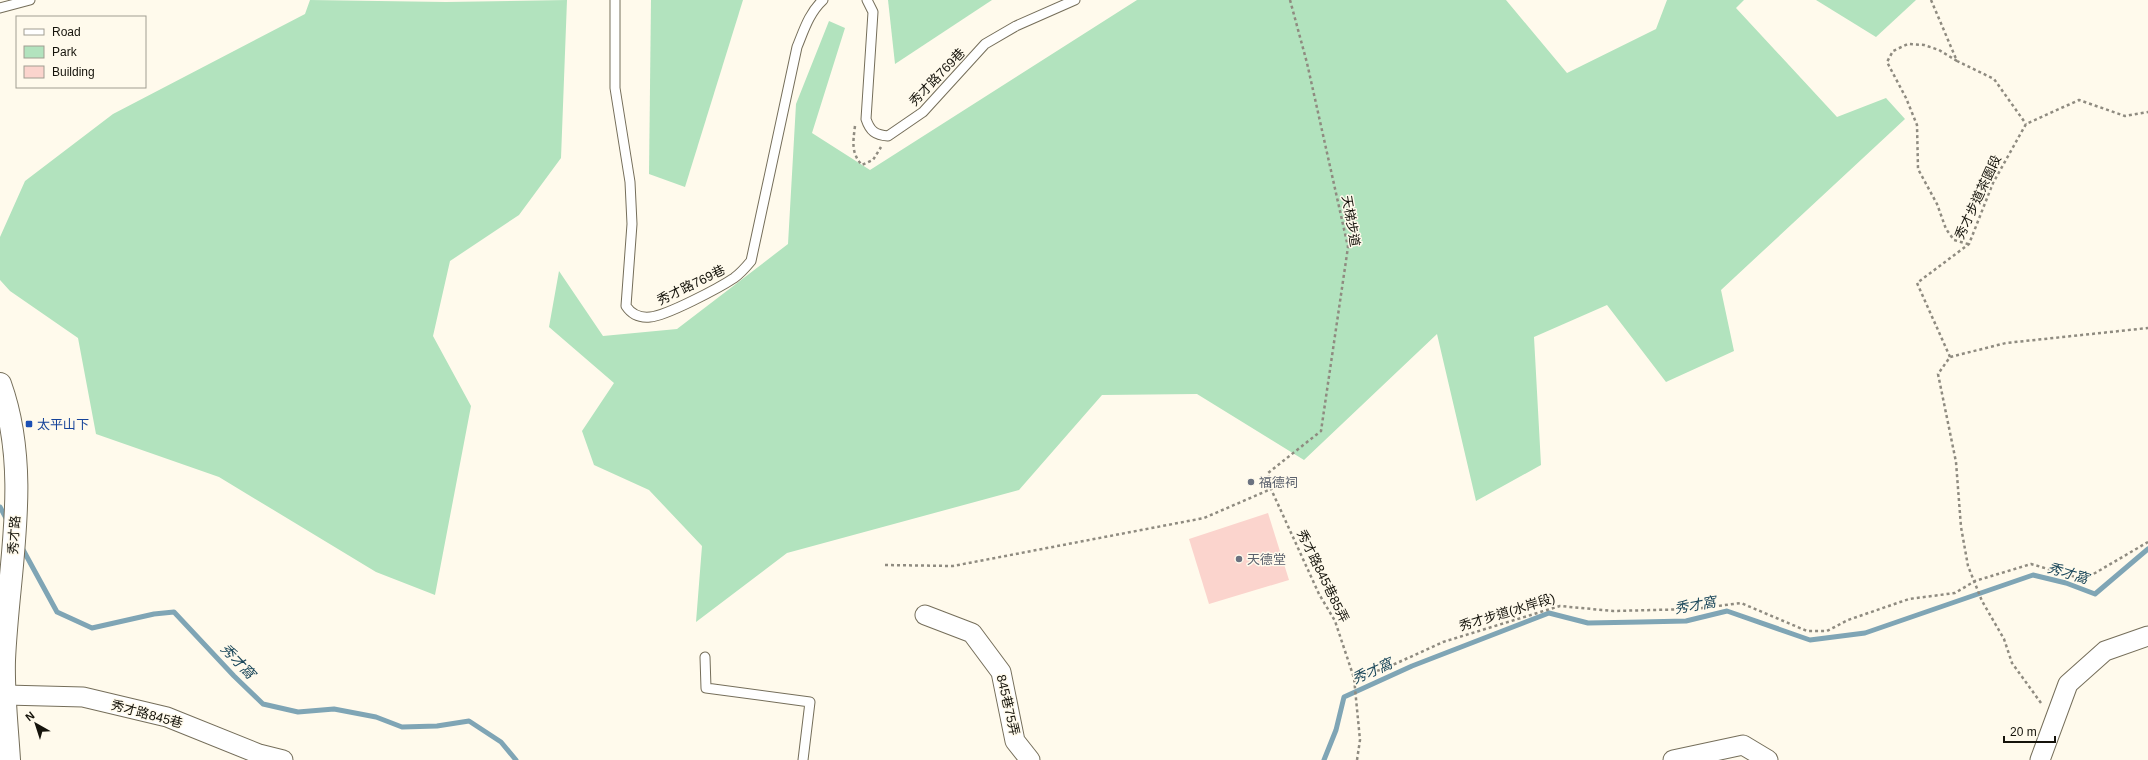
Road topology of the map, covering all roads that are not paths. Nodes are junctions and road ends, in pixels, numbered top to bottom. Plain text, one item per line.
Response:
1 (30, 0) edge
2 (615, 0) edge
3 (822, 0) edge
4 (868, 0) edge
5 (1075, 0) edge
6 (0, 8) edge
7 (0, 384) edge
8 (925, 615) dead end
9 (2148, 636) edge
10 (705, 657) dead end
11 (6, 695) junction
12 (9, 760) edge
13 (283, 760) edge
14 (803, 760) edge
15 (1030, 760) edge
16 (1673, 760) edge
17 (1768, 760) edge
18 (2040, 760) edge

1 - 6 lane
2 - 3 lane, 秀才路769巷
4 - 5 lane, 秀才路769巷
7 - 11 main road, 秀才路
8 - 15 street, 845巷75弄
9 - 18 street
10 - 14 lane
11 - 12 main road, 秀才路
11 - 13 street, 秀才路845巷
16 - 17 street

